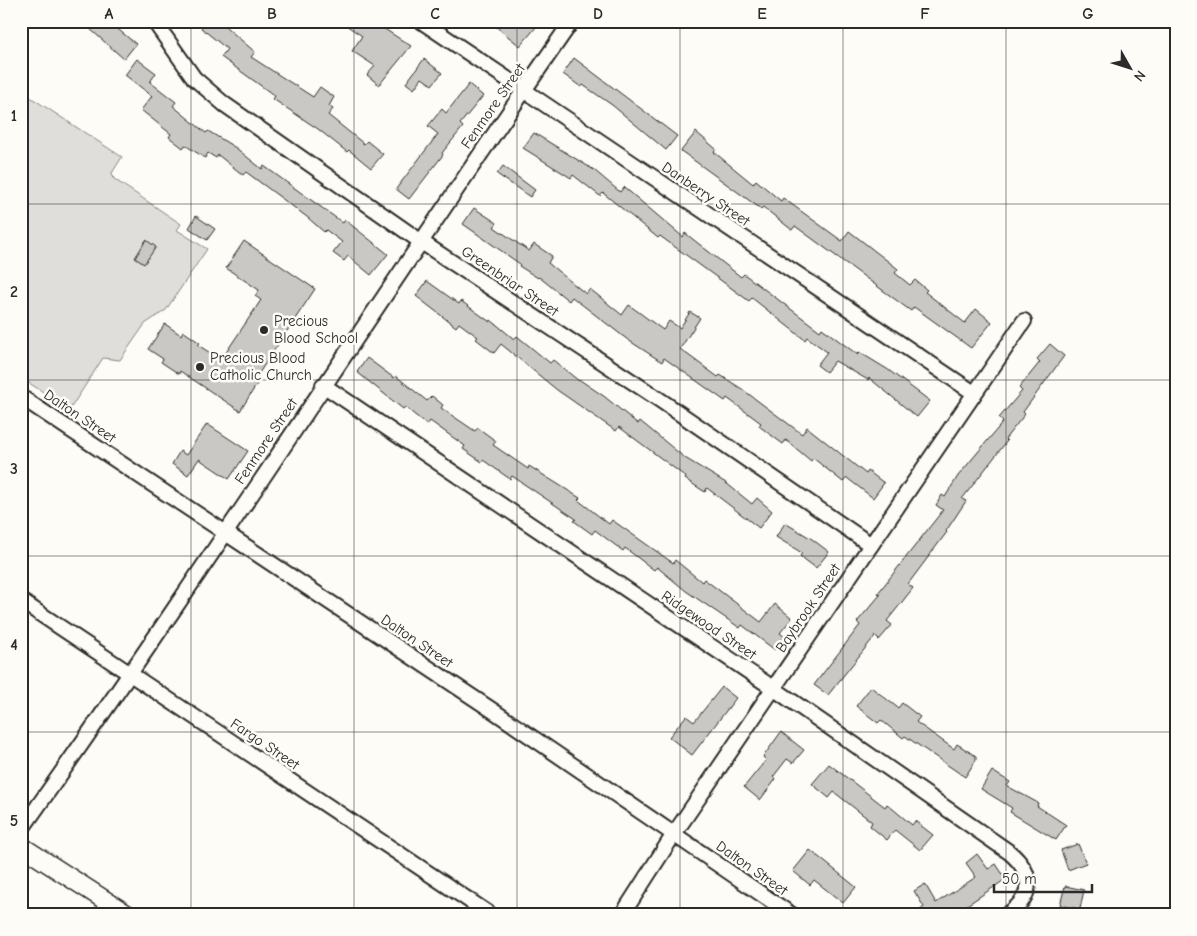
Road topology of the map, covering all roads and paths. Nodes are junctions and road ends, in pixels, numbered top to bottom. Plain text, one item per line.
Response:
1 (154, 21) edge
2 (421, 21) edge
3 (572, 21) edge
4 (523, 90) junction
5 (420, 241) junction
6 (1024, 321) dead end
7 (323, 385) junction
8 (974, 393) junction
9 (21, 397) edge
10 (224, 532) junction
11 (871, 545) junction
12 (21, 601) edge
13 (130, 673) junction
14 (773, 688) junction
15 (21, 830) edge
16 (674, 834) junction
17 (21, 846) edge
18 (128, 915) edge
19 (491, 915) edge
20 (622, 915) edge
21 (792, 915) edge
22 (1007, 915) edge

1 - 5 street, Greenbriar Street
2 - 4 street, Danberry Street
3 - 4 street, Fenmore Street
4 - 5 street, Fenmore Street
4 - 8 street, Danberry Street
5 - 7 street, Fenmore Street
5 - 11 street, Greenbriar Street
6 - 8 street, Baybrook Street
7 - 10 street, Fenmore Street
7 - 14 street, Ridgewood Street
8 - 11 street, Baybrook Street
9 - 10 street, Dalton Street
10 - 13 street, Fenmore Street
10 - 16 street, Dalton Street
11 - 14 street, Baybrook Street
12 - 13 street, Fargo Street
13 - 15 street, Fenmore Street
13 - 19 street, Fargo Street
14 - 16 street, Baybrook Street
14 - 22 street, Ridgewood Street
16 - 20 street, Baybrook Street
16 - 21 street, Dalton Street
17 - 18 main road

